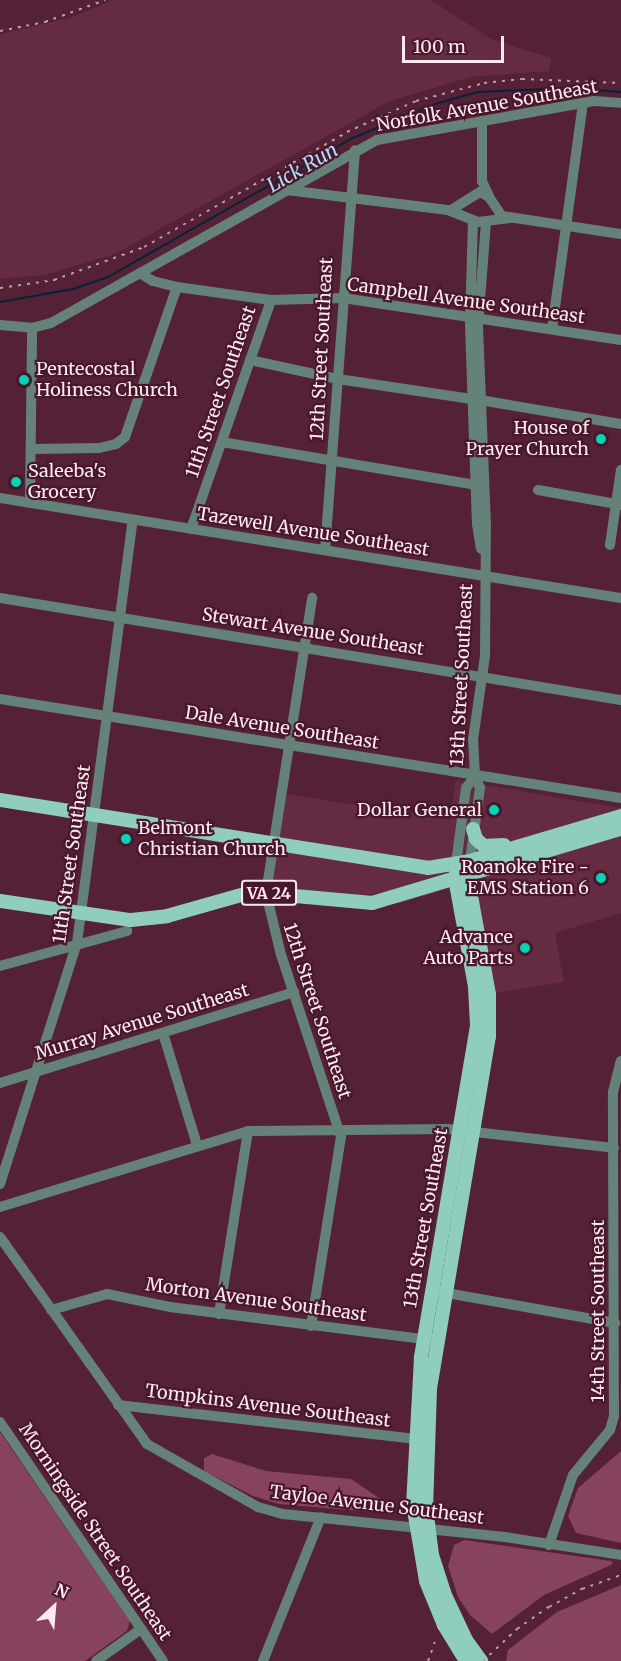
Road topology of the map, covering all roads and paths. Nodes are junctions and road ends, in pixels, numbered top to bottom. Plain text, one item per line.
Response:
1 (583, 103) junction
2 (621, 103) edge
3 (479, 122) junction
4 (355, 150) junction
5 (287, 190) junction
6 (350, 197) junction
7 (468, 198) junction
8 (491, 201) junction
9 (448, 210) junction
10 (512, 218) junction
11 (470, 219) junction
12 (487, 220) junction
13 (567, 226) junction
14 (621, 234) edge
15 (140, 273) junction
16 (177, 287) junction
17 (343, 298) junction
18 (271, 300) junction
19 (474, 317) junction
20 (0, 325) edge
21 (32, 328) junction
22 (552, 329) junction
23 (621, 340) edge
24 (250, 360) junction
25 (338, 379) junction
26 (476, 400) junction
27 (621, 424) edge
28 (222, 442) junction
29 (32, 449) junction
30 (332, 460) junction
31 (621, 470) edge
32 (475, 485) junction
33 (538, 490) dead end
34 (0, 498) edge
35 (30, 503) junction
36 (618, 504) edge
37 (133, 520) junction
38 (191, 529) junction
39 (610, 545) dead end
40 (325, 550) junction
41 (486, 576) junction
42 (0, 598) edge
43 (312, 598) dead end
44 (621, 598) edge
45 (121, 618) junction
46 (306, 648) junction
47 (483, 677) junction
48 (0, 699) edge
49 (621, 700) edge
50 (108, 717) junction
51 (290, 746) junction
52 (475, 776) junction
53 (621, 798) edge
54 (0, 800) edge
55 (96, 813) junction
56 (621, 816) edge
57 (473, 829) junction
58 (621, 829) edge
59 (532, 843) junction
60 (274, 844) junction
61 (463, 870) junction
62 (266, 892) junction
63 (0, 901) edge
64 (81, 914) junction
65 (127, 931) dead end
66 (77, 943) junction
67 (0, 966) edge
68 (294, 993) junction
69 (163, 1033) junction
70 (621, 1061) edge
71 (37, 1072) junction
72 (0, 1083) edge
73 (340, 1130) junction
74 (248, 1131) junction
75 (467, 1131) junction
76 (197, 1145) junction
77 (614, 1148) junction
78 (0, 1184) edge
79 (618, 1203) edge
80 (0, 1207) edge
81 (0, 1237) edge
82 (438, 1292) junction
83 (51, 1310) junction
84 (219, 1314) junction
85 (615, 1323) junction
86 (311, 1326) junction
87 (430, 1340) junction
88 (118, 1405) junction
89 (0, 1422) edge
90 (420, 1440) junction
91 (321, 1517) junction
92 (421, 1528) junction
93 (549, 1545) junction
94 (621, 1555) edge
95 (141, 1629) junction
96 (460, 1643) junction
97 (96, 1661) edge
98 (163, 1661) edge
99 (263, 1661) edge
100 (466, 1661) edge
101 (481, 1661) edge

1 - 2 street, Norfolk Avenue Southeast
1 - 3 street, Norfolk Avenue Southeast
1 - 13 street
3 - 4 street, Norfolk Avenue Southeast
3 - 7 street
3 - 8 street
4 - 5 street, Norfolk Avenue Southeast
4 - 6 street, 12th Street Southeast
5 - 6 street
5 - 15 street, Norfolk Avenue Southeast
6 - 9 street
6 - 17 street, 12th Street Southeast
7 - 8 street
7 - 9 street
7 - 11 street, 13th Street Southeast
8 - 10 street
8 - 12 street, 13th Street Southeast
9 - 11 street
10 - 12 street
10 - 13 street
11 - 12 street
11 - 19 street, 13th Street Southeast
12 - 19 street, 13th Street Southeast
13 - 14 street
13 - 22 street
15 - 16 street, Campbell Avenue Southeast
15 - 21 street
16 - 18 street, Campbell Avenue Southeast
16 - 29 street
17 - 18 street, Campbell Avenue Southeast
17 - 19 street, Campbell Avenue Southeast
17 - 25 street, 12th Street Southeast
18 - 24 street, 11th Street Southeast
19 - 22 street, Campbell Avenue Southeast
19 - 26 street, 13th Street Southeast
20 - 21 street
21 - 29 street
22 - 23 street, Campbell Avenue Southeast
24 - 25 street
24 - 28 street, 11th Street Southeast
25 - 26 street
25 - 30 street, 12th Street Southeast
26 - 27 street
26 - 32 street, 13th Street Southeast
26 - 41 street, 13th Street Southeast
28 - 30 street
28 - 38 street, 11th Street Southeast
29 - 35 street
30 - 32 street
30 - 40 street, 12th Street Southeast
31 - 36 street
32 - 41 street, 13th Street Southeast
33 - 36 street
34 - 35 street, Tazewell Avenue Southeast
35 - 37 street, Tazewell Avenue Southeast
36 - 39 street
37 - 38 street, Tazewell Avenue Southeast
37 - 45 street, 11th Street Southeast
38 - 40 street, Tazewell Avenue Southeast
40 - 41 street, Tazewell Avenue Southeast
41 - 44 street, Tazewell Avenue Southeast
41 - 47 street, 13th Street Southeast
42 - 45 street, Stewart Avenue Southeast
43 - 46 street, 12th Street Southeast
45 - 46 street, Stewart Avenue Southeast
45 - 50 street, 11th Street Southeast
46 - 47 street, Stewart Avenue Southeast
46 - 51 street, 12th Street Southeast
47 - 49 street, Stewart Avenue Southeast
47 - 52 street, 13th Street Southeast
48 - 50 street, Dale Avenue Southeast
50 - 51 street, Dale Avenue Southeast
50 - 55 street, 11th Street Southeast
51 - 52 street, Dale Avenue Southeast
51 - 60 street, 12th Street Southeast
52 - 53 street, Dale Avenue Southeast
52 - 57 street, 13th Street Southeast
52 - 61 street, 13th Street Southeast
54 - 55 main road, VA 24
55 - 60 main road, VA 24
55 - 64 street, 11th Street Southeast
56 - 59 main road, VA 24
57 - 59 main road
57 - 61 street, 13th Street Southeast
58 - 61 main road, VA 24
59 - 61 main road, VA 24
60 - 61 main road, VA 24
60 - 62 street, 12th Street Southeast
61 - 62 main road, VA 24
61 - 75 main road, 13th Street Southeast
62 - 64 main road, VA 24
62 - 68 street, 12th Street Southeast
63 - 64 main road, VA 24
64 - 66 street, 11th Street Southeast
65 - 66 street
66 - 67 street
66 - 71 street, 11th Street Southeast
68 - 69 street, Murray Avenue Southeast
68 - 73 street, 12th Street Southeast
69 - 71 street, Murray Avenue Southeast
69 - 76 street
70 - 77 street, 14th Street Southeast
71 - 72 street, Murray Avenue Southeast
71 - 78 street, 11th Street Southeast
73 - 74 street
73 - 75 street
73 - 86 street, 12th Street Southeast
74 - 76 street
74 - 84 street
75 - 77 street
75 - 82 main road, 13th Street Southeast
76 - 80 street
77 - 79 street, 14th Street Southeast
79 - 85 street, 14th Street Southeast
81 - 83 street, Tayloe Avenue Southeast
82 - 85 street
82 - 87 main road, 13th Street Southeast
83 - 84 street, Morton Avenue Southeast
83 - 88 street, Tayloe Avenue Southeast
84 - 86 street, Morton Avenue Southeast
85 - 93 street, 14th Street Southeast
86 - 87 street, Morton Avenue Southeast
87 - 90 main road, 13th Street Southeast
88 - 90 street, Tompkins Avenue Southeast
88 - 91 street, Tayloe Avenue Southeast
89 - 95 street, Morningside Street Southeast
90 - 92 main road, 13th Street Southeast
91 - 92 street, Tayloe Avenue Southeast
91 - 99 street
92 - 93 street, Tayloe Avenue Southeast
92 - 96 main road, 13th Street Southeast
93 - 94 street, Tayloe Avenue Southeast
95 - 97 street
95 - 98 street, Morningside Street Southeast
96 - 100 main road, 13th Street Southeast
96 - 101 main road, 13th Street Southeast

